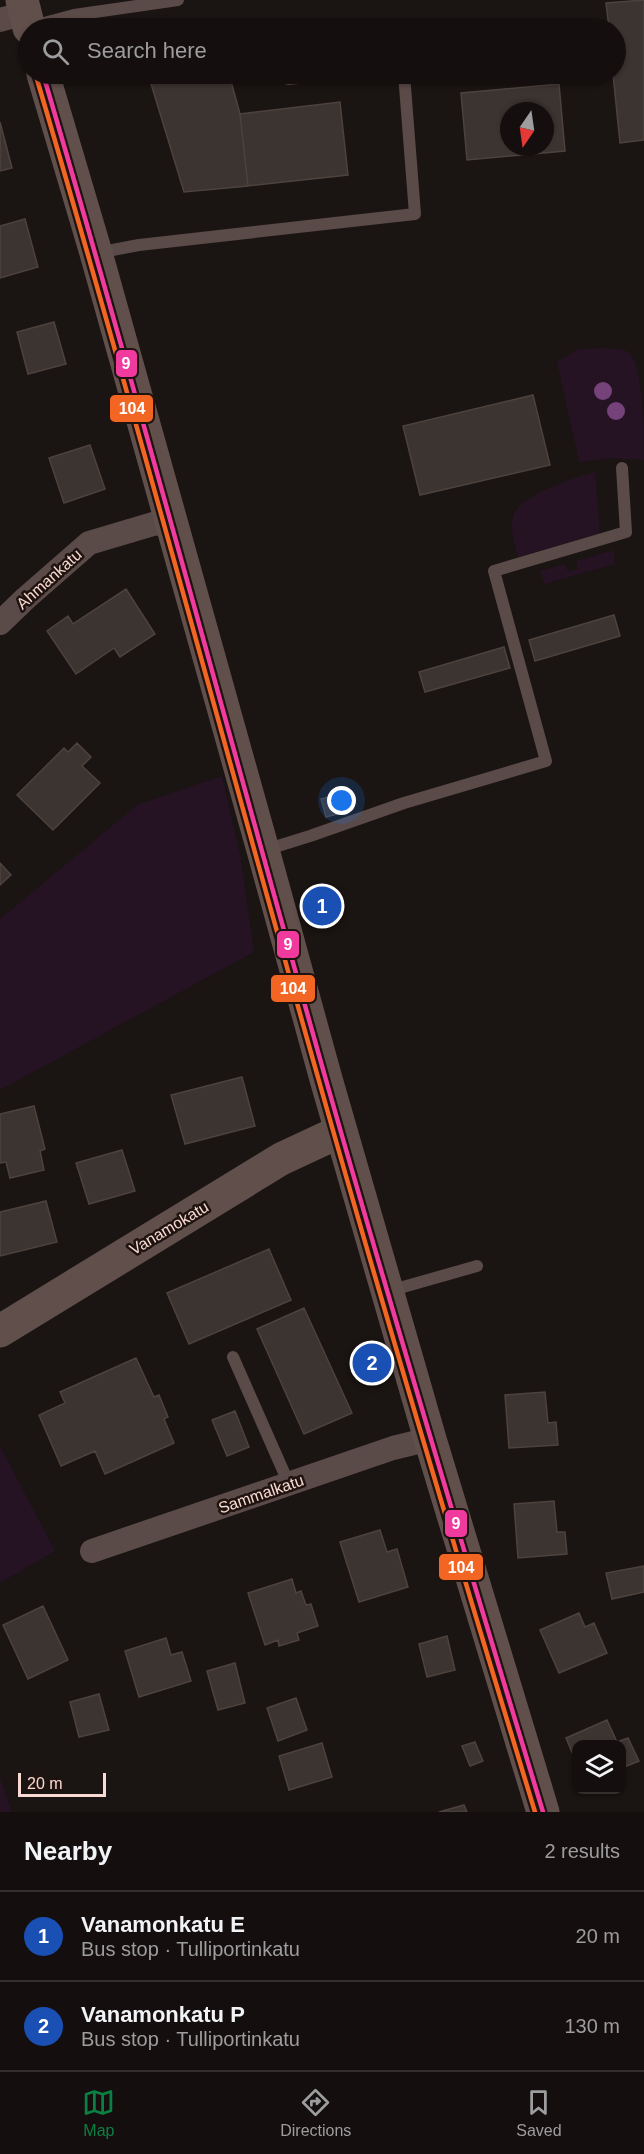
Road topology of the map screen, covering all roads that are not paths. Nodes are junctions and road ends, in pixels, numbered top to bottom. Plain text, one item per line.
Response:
1 (178, 0) edge
2 (21, 18) edge
3 (46, 84) edge
4 (405, 84) edge
5 (96, 254) junction
6 (622, 468) dead end
7 (171, 522) junction
8 (0, 623) edge
9 (264, 850) junction
10 (341, 1131) junction
11 (477, 1266) dead end
12 (387, 1292) junction
13 (0, 1331) edge
14 (233, 1357) dead end
15 (430, 1439) junction
16 (289, 1484) junction
17 (92, 1551) dead end
18 (543, 1812) edge

1 - 2 lane
3 - 5 street
4 - 5 lane
5 - 7 street
6 - 9 lane
7 - 8 street, Ahmankatu
7 - 9 street
9 - 10 street
10 - 12 street
10 - 13 street, Vanamokatu
11 - 12 lane
12 - 15 street
14 - 16 lane
15 - 16 street, Sammalkatu
15 - 18 street
16 - 17 street, Sammalkatu

